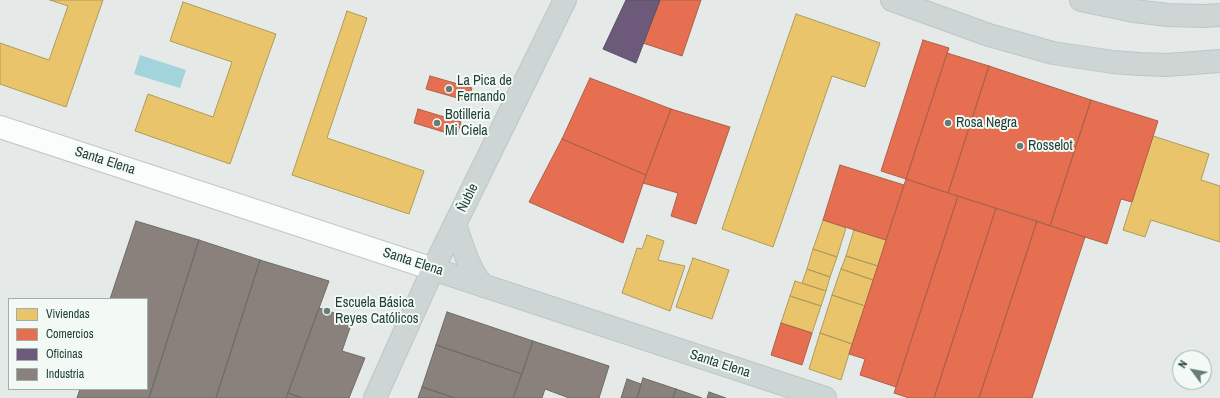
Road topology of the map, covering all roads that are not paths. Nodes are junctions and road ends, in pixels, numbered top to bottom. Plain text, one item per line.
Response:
1 (565, 0) edge
2 (892, 0) edge
3 (1081, 0) edge
4 (1220, 15) edge
5 (1215, 64) edge
6 (0, 126) edge
7 (455, 226) junction
8 (433, 269) junction
9 (483, 286) junction
10 (814, 396) edge
11 (375, 398) edge

1 - 7 main road, Ñuble
2 - 5 main road
3 - 4 main road
6 - 8 street, Santa Elena
7 - 8 main road, Ñuble
7 - 9 main road
8 - 9 main road, Santa Elena
8 - 11 main road, Ñuble
9 - 10 main road, Santa Elena

